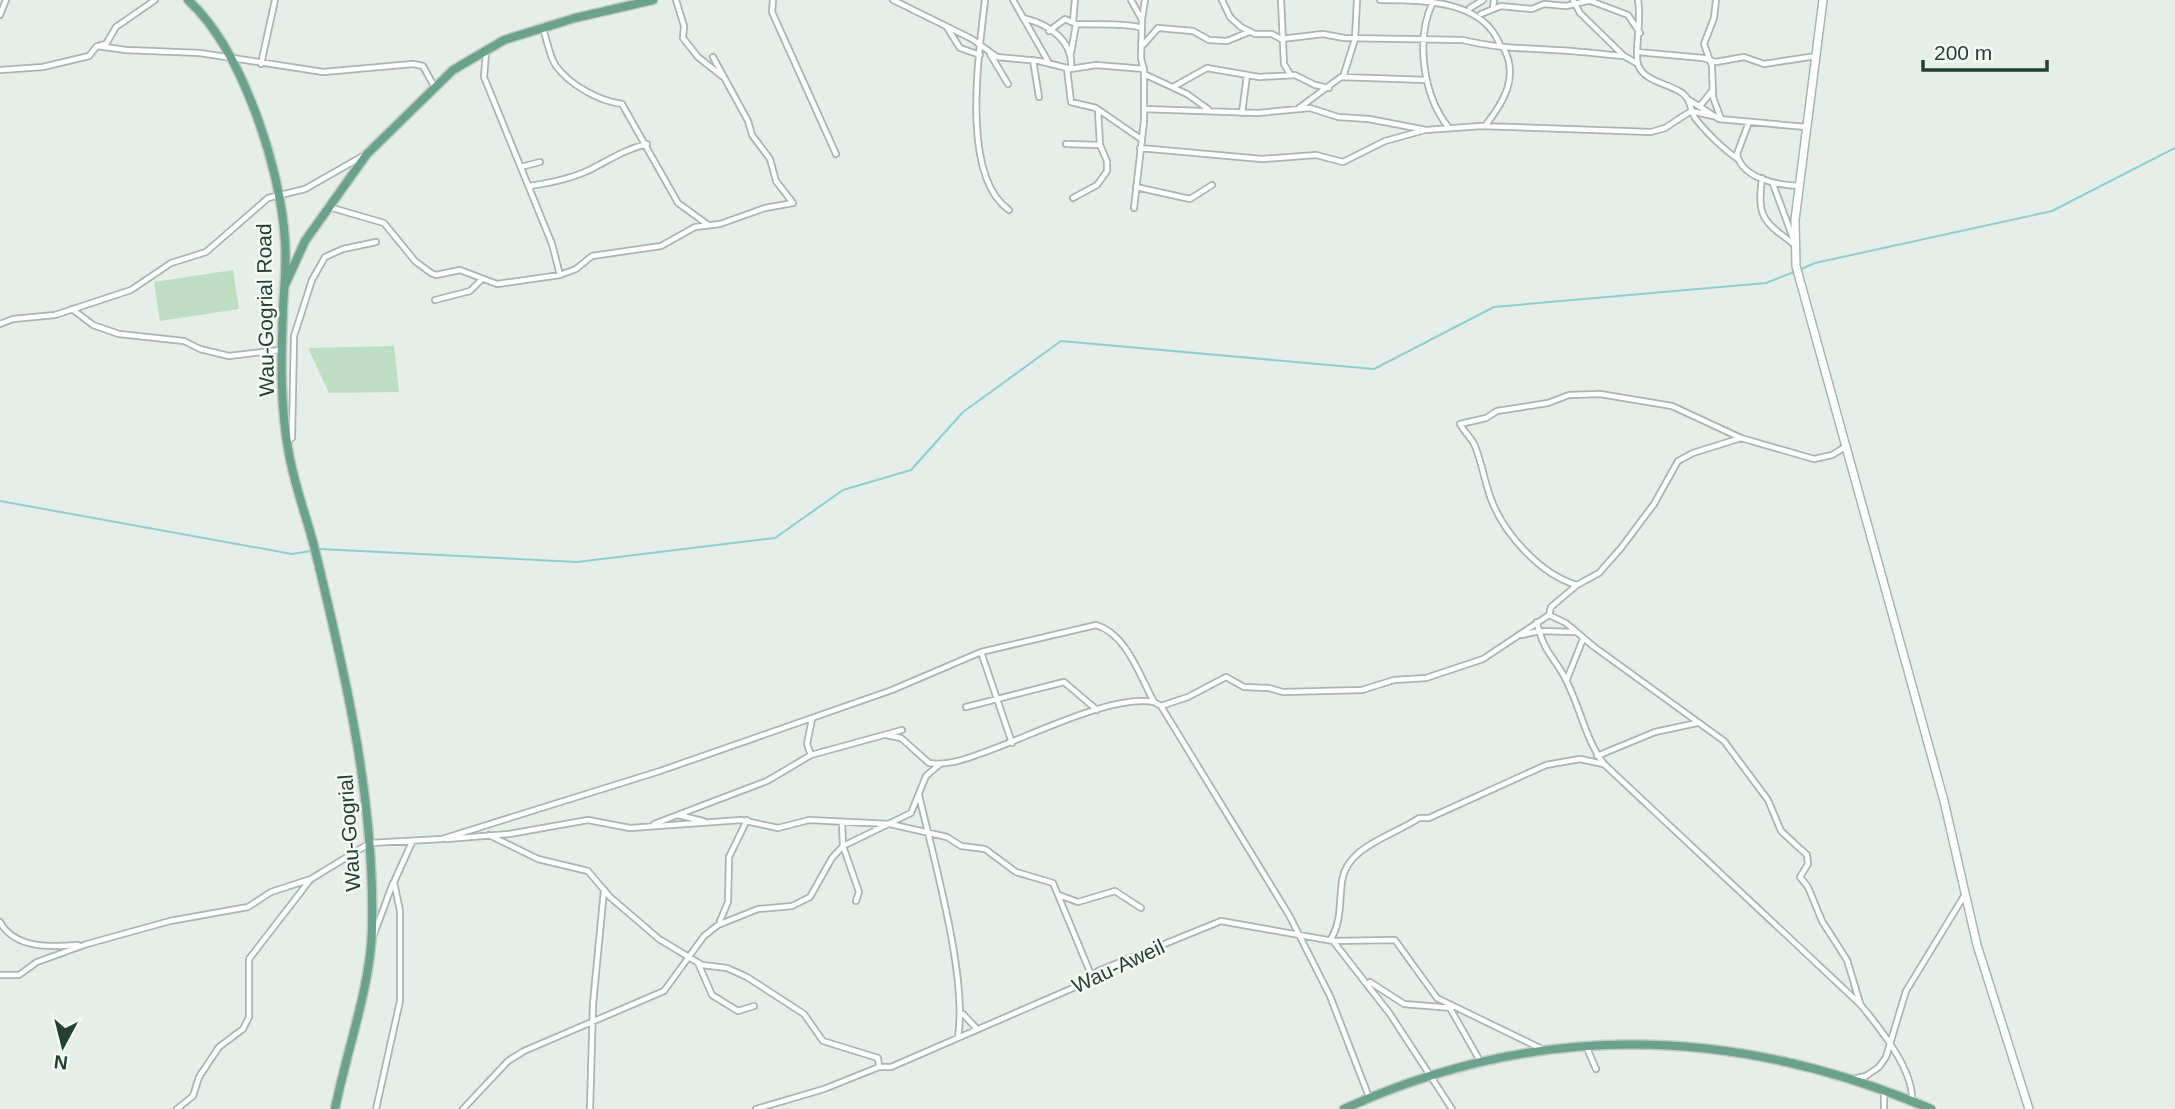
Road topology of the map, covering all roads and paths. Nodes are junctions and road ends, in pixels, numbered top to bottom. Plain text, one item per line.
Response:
1 (6, 0) edge
2 (155, 0) edge
3 (188, 0) edge
4 (275, 0) edge
5 (653, 0) edge
6 (676, 0) edge
7 (772, 0) edge
8 (892, 0) edge
9 (985, 0) edge
10 (1013, 0) edge
11 (1075, 0) edge
12 (1131, 0) edge
13 (1144, 0) edge
14 (1222, 0) edge
15 (1281, 0) edge
16 (1357, 0) edge
17 (1380, 0) edge
18 (1417, 0) edge
19 (1483, 0) edge
20 (1494, 0) edge
21 (1529, 0) edge
22 (1590, 0) edge
23 (1638, 0) edge
24 (1716, 0) edge
25 (1823, 0) edge
26 (1433, 2) edge
27 (1574, 2) edge
28 (1493, 7) junction
29 (1470, 8) junction
30 (1527, 9) junction
31 (1481, 14) junction
32 (0, 15) edge
33 (1023, 18) junction
34 (1142, 20) junction
35 (1074, 23) junction
36 (948, 28) junction
37 (1141, 28) junction
38 (543, 29) junction
39 (1049, 31) junction
40 (1250, 32) junction
41 (1641, 34) junction
42 (1284, 39) junction
43 (1355, 39) junction
44 (1424, 41) junction
45 (981, 45) junction
46 (1143, 45) junction
47 (97, 46) junction
48 (1501, 46) junction
49 (486, 51) junction
50 (1638, 52) junction
51 (990, 53) junction
52 (1071, 53) junction
53 (980, 55) junction
54 (1624, 56) junction
55 (1816, 56) junction
56 (713, 57) dead end
57 (231, 60) junction
58 (1033, 60) junction
59 (1709, 60) junction
60 (1049, 63) junction
61 (261, 64) junction
62 (1284, 64) junction
63 (1638, 64) junction
64 (1069, 69) junction
65 (0, 70) edge
66 (1144, 71) junction
67 (1291, 74) junction
68 (1247, 75) junction
69 (1279, 76) junction
70 (1343, 77) junction
71 (1427, 80) junction
72 (727, 81) junction
73 (1008, 84) dead end
74 (435, 86) junction
75 (1173, 87) junction
76 (1329, 88) junction
77 (1713, 90) junction
78 (1039, 97) dead end
79 (1687, 99) junction
80 (1700, 106) junction
81 (1097, 109) junction
82 (1144, 110) junction
83 (1209, 110) junction
84 (1296, 110) junction
85 (1691, 111) junction
86 (1242, 113) junction
87 (1713, 116) junction
88 (1721, 119) junction
89 (1749, 122) junction
90 (1485, 126) junction
91 (1807, 127) junction
92 (1449, 128) junction
93 (1426, 130) junction
94 (1141, 139) junction
95 (647, 144) junction
96 (1066, 144) dead end
97 (1100, 145) junction
98 (1140, 148) junction
99 (367, 154) junction
100 (836, 154) dead end
101 (1738, 159) junction
102 (540, 162) dead end
103 (521, 167) junction
104 (1762, 177) junction
105 (1773, 184) junction
106 (1212, 185) dead end
107 (529, 186) junction
108 (1800, 186) junction
109 (1136, 187) junction
110 (278, 194) junction
111 (1073, 198) dead end
112 (328, 206) junction
113 (1134, 208) dead end
114 (1009, 210) dead end
115 (707, 224) junction
116 (376, 242) dead end
117 (1795, 245) junction
118 (560, 275) junction
119 (482, 279) junction
120 (284, 288) junction
121 (435, 300) dead end
122 (72, 309) junction
123 (0, 324) edge
124 (282, 350) junction
125 (1741, 438) junction
126 (287, 442) junction
127 (1845, 447) junction
128 (316, 552) joint
129 (1577, 585) junction
130 (1549, 615) junction
131 (1537, 622) junction
132 (1539, 631) junction
133 (1576, 632) junction
134 (1522, 635) junction
135 (1583, 639) junction
136 (981, 652) junction
137 (1566, 680) junction
138 (998, 700) junction
139 (1154, 702) junction
140 (1161, 706) junction
141 (966, 707) dead end
142 (1097, 710) junction
143 (812, 718) junction
144 (1698, 723) junction
145 (902, 730) dead end
146 (886, 735) junction
147 (1012, 743) junction
148 (811, 755) junction
149 (1597, 755) junction
150 (940, 764) junction
151 (1604, 764) junction
152 (919, 794) junction
153 (678, 815) junction
154 (747, 820) junction
155 (704, 821) junction
156 (842, 822) junction
157 (890, 824) junction
158 (646, 826) junction
159 (927, 832) junction
160 (489, 835) junction
161 (442, 839) junction
162 (412, 842) junction
163 (370, 843) junction
164 (843, 846) junction
165 (311, 879) junction
166 (394, 883) junction
167 (604, 889) junction
168 (1965, 892) junction
169 (1059, 895) junction
170 (856, 901) dead end
171 (1141, 908) dead end
172 (0, 922) edge
173 (718, 925) junction
174 (1298, 934) junction
175 (372, 940) junction
176 (1332, 940) junction
177 (87, 944) junction
178 (690, 957) junction
179 (697, 960) junction
180 (1361, 974) junction
181 (0, 975) edge
182 (1092, 977) junction
183 (1860, 1004) junction
184 (754, 1006) dead end
185 (1452, 1008) junction
186 (962, 1013) junction
187 (593, 1023) junction
188 (976, 1029) junction
189 (958, 1037) junction
190 (1889, 1041) junction
191 (1586, 1045) junction
192 (1542, 1049) junction
193 (1480, 1061) junction
194 (878, 1067) junction
195 (1596, 1069) dead end
196 (1428, 1075) junction
197 (1853, 1079) junction
198 (1884, 1091) junction
199 (1367, 1098) junction
200 (1918, 1105) edge
201 (177, 1109) edge
202 (335, 1109) edge
203 (376, 1109) edge
204 (463, 1109) edge
205 (590, 1109) edge
206 (756, 1109) edge
207 (1344, 1109) edge
208 (1370, 1109) edge
209 (1452, 1109) edge
210 (1884, 1109) edge
211 (1931, 1109) edge
212 (2029, 1109) edge

1 - 32 street
2 - 47 street
3 - 57 main road, Wau-Gogrial Road
4 - 61 street
5 - 38 main road
6 - 72 street
7 - 100 street
8 - 36 street
9 - 45 street
10 - 33 street
11 - 35 street
12 - 34 street
13 - 34 street
14 - 40 street
15 - 42 street
16 - 43 street
17 - 18 street
18 - 26 street
19 - 29 street
20 - 28 street
21 - 30 street
22 - 27 street
22 - 41 street
23 - 41 street
24 - 59 street
25 - 55 street
26 - 29 street
26 - 44 street
27 - 30 street
27 - 54 street
28 - 30 street
28 - 31 street
29 - 31 street
31 - 48 street
33 - 39 street
33 - 60 street
34 - 37 street
35 - 37 street
35 - 39 street
35 - 52 street
36 - 45 street
36 - 53 street
37 - 46 street
38 - 49 main road
38 - 95 street
39 - 52 street
40 - 42 street
40 - 46 street
41 - 50 street
42 - 43 street
42 - 62 street
43 - 44 street
43 - 70 street
44 - 48 street
44 - 71 street
45 - 51 street
45 - 53 street
46 - 66 street
47 - 57 street
47 - 65 street
48 - 54 street
48 - 90 street
49 - 74 main road
49 - 103 street
50 - 59 street
50 - 63 street
51 - 58 street
51 - 73 street
52 - 64 street
53 - 114 street
54 - 63 street
55 - 59 street
55 - 91 street
56 - 72 street
57 - 61 street
57 - 110 main road, Wau-Gogrial Road
58 - 60 street
58 - 78 street
59 - 77 street
60 - 64 street
61 - 74 street
62 - 67 street
62 - 69 street
63 - 79 street
64 - 66 street
64 - 81 street
66 - 75 street
66 - 82 street
67 - 69 street
67 - 76 street
68 - 69 street
68 - 75 street
68 - 86 street
70 - 71 street
70 - 76 street
71 - 92 street
72 - 115 street
74 - 99 main road
75 - 83 street
76 - 84 street
77 - 80 street
77 - 88 street
79 - 80 street
79 - 85 street
80 - 87 street
81 - 94 street
81 - 97 street
82 - 83 street
82 - 94 street
83 - 86 street
84 - 86 street
84 - 93 street
85 - 87 street
85 - 90 street
85 - 101 street
87 - 88 street
88 - 89 street
89 - 91 street
89 - 101 street
90 - 92 street
91 - 108 street
92 - 93 street
93 - 98 street
94 - 98 street
95 - 107 street
95 - 115 street
96 - 97 street
97 - 111 street
98 - 109 street
99 - 110 street
99 - 112 main road
101 - 104 street
102 - 103 street
103 - 107 street
104 - 105 street
104 - 117 street
105 - 108 street
105 - 117 street
106 - 109 street
107 - 118 street
108 - 117 street
109 - 113 street
110 - 120 main road, Wau-Gogrial Road
110 - 122 street
112 - 119 street
112 - 120 main road
115 - 118 street
116 - 126 street
117 - 127 street
118 - 119 street
119 - 121 street
120 - 124 main road, Wau-Gogrial Road
122 - 123 street
122 - 124 street
124 - 126 main road, Wau-Gogrial Road
125 - 127 street
125 - 129 street
125 - 129 street
126 - 128 main road, Wau-Gogrial Road
127 - 168 street
128 - 163 main road, Wau-Gogrial
129 - 130 street
130 - 131 street
130 - 133 street
131 - 132 street
131 - 134 street
132 - 133 street
132 - 134 street
132 - 137 street
133 - 135 street
134 - 140 street
135 - 137 street
135 - 144 street
136 - 138 street
136 - 139 street
136 - 143 street
137 - 149 street
138 - 141 street
138 - 142 street
138 - 147 street
139 - 140 street
139 - 142 street
140 - 174 street
142 - 147 street
143 - 148 street
143 - 161 street
144 - 149 street
144 - 183 street
145 - 146 street
146 - 148 street
146 - 150 street
147 - 150 street
148 - 153 street
149 - 151 street
150 - 152 street
151 - 176 street
151 - 183 street
152 - 157 street
152 - 159 street
153 - 155 street
153 - 158 street
154 - 155 street
154 - 156 street
154 - 173 street
155 - 158 street
156 - 157 street
156 - 164 street
157 - 159 street
157 - 164 street
158 - 160 street
159 - 169 street
159 - 186 street
160 - 161 street
160 - 167 street
161 - 162 street
162 - 163 street
162 - 166 street
163 - 165 street
163 - 175 main road, Wau-Gogrial
164 - 170 street
164 - 173 street
165 - 177 street
165 - 201 street
166 - 175 street
166 - 203 street
167 - 178 street
167 - 187 street
168 - 190 street
168 - 212 street
169 - 171 street
169 - 182 street
172 - 177 street
173 - 178 street
174 - 176 street, Wau-Aweil
174 - 182 street, Wau-Aweil
174 - 199 street
175 - 202 main road, Wau-Gogrial
176 - 180 street
176 - 185 street, Wau-Aweil
177 - 181 street
178 - 179 street
178 - 187 street
179 - 184 street
179 - 194 street
180 - 185 street
180 - 196 street
182 - 188 street, Wau-Aweil
183 - 190 street
185 - 192 street
185 - 193 street
186 - 188 street
186 - 189 street
187 - 204 street
187 - 205 street
188 - 189 street, Wau-Aweil
189 - 194 street, Wau-Aweil
190 - 197 street
190 - 200 street
191 - 192 main road
191 - 195 street
191 - 197 main road
192 - 193 main road
193 - 196 main road
194 - 206 street, Wau-Aweil
196 - 199 main road
196 - 209 street
197 - 198 main road
198 - 200 main road
198 - 210 street
199 - 207 main road
199 - 208 street
200 - 211 main road

